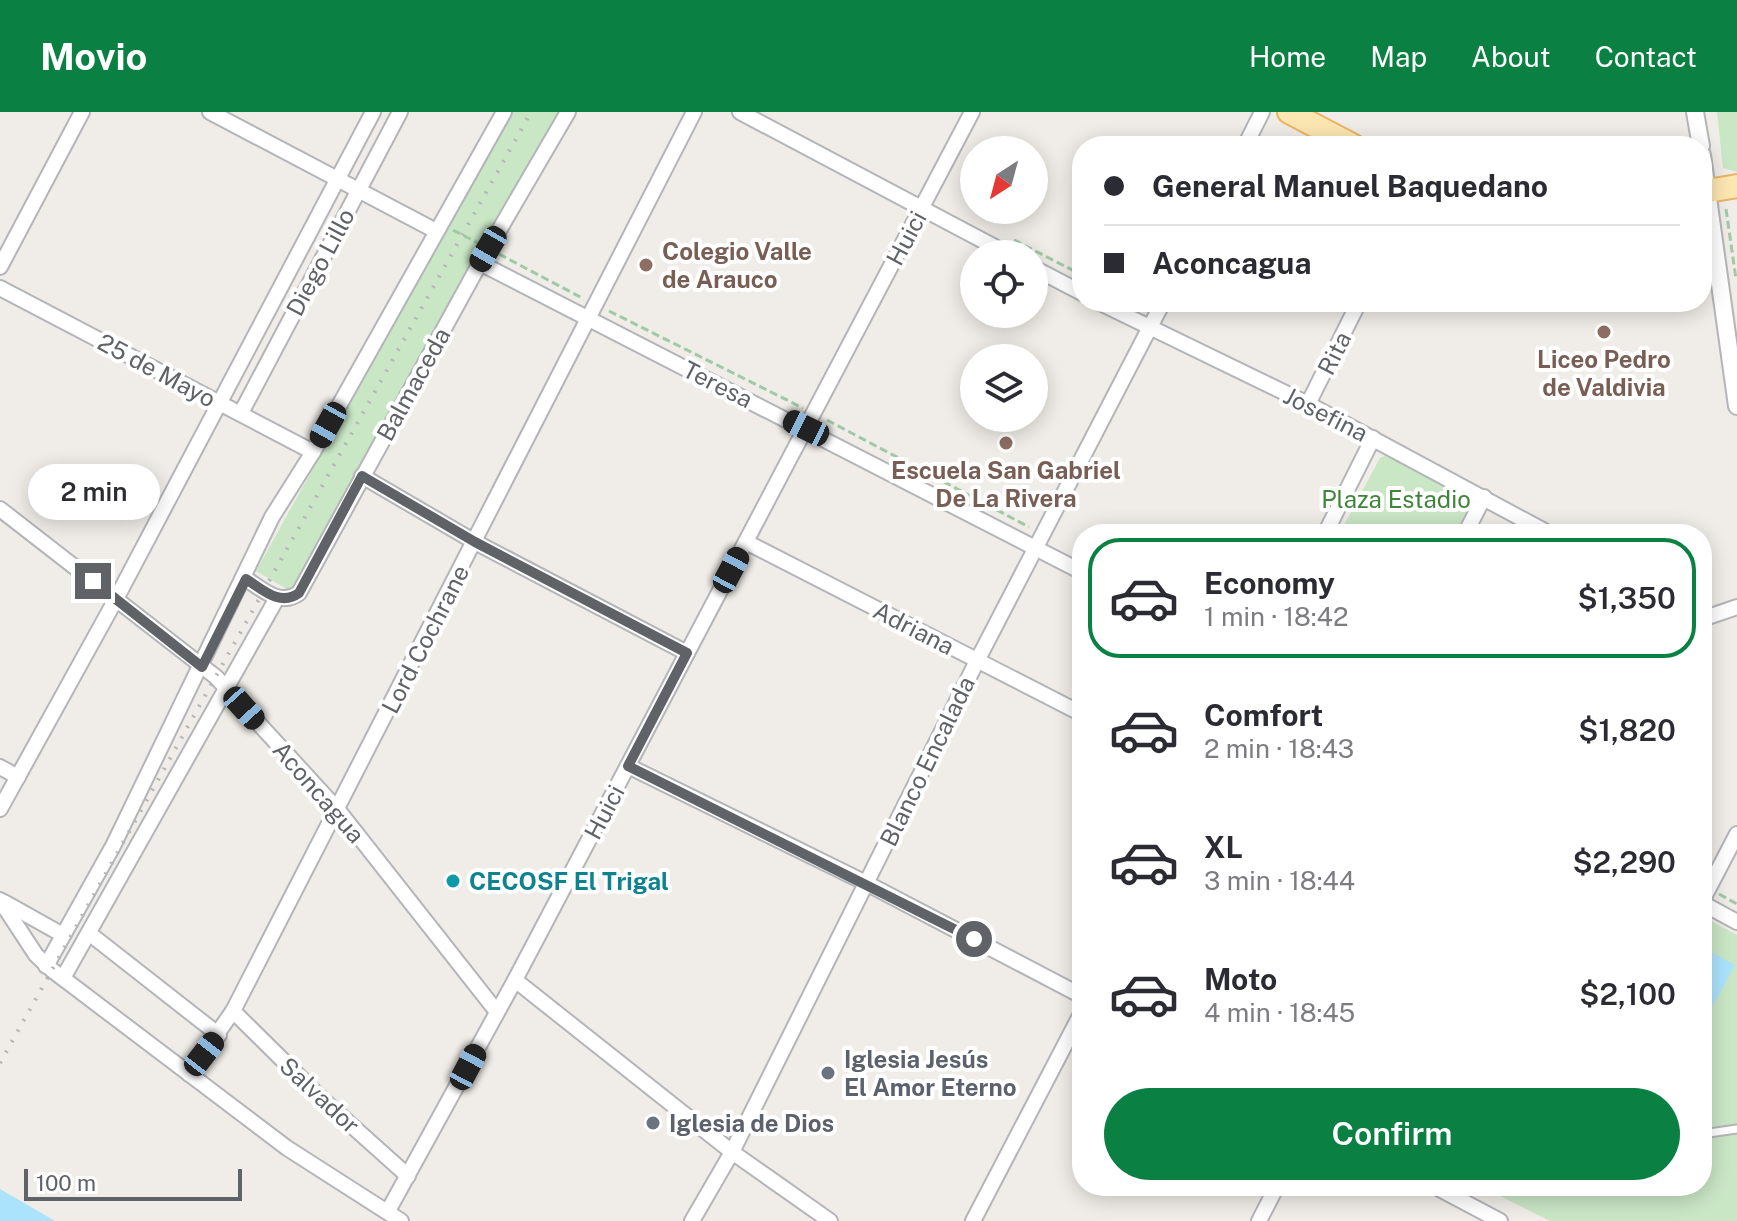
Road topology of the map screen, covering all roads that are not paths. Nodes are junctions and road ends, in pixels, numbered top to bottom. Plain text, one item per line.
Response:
1 (82, 112) edge
2 (210, 112) edge
3 (373, 112) edge
4 (400, 112) edge
5 (504, 112) edge
6 (568, 112) edge
7 (694, 112) edge
8 (740, 112) edge
9 (972, 112) edge
10 (1262, 112) edge
11 (1289, 112) edge
12 (1695, 112) edge
13 (1250, 136) edge
14 (1335, 136) edge
15 (1699, 136) edge
16 (339, 179) junction
17 (1737, 186) edge
18 (358, 190) junction
19 (1712, 191) edge
20 (922, 208) junction
21 (438, 227) junction
22 (1712, 239) edge
23 (982, 240) edge
24 (480, 263) junction
25 (0, 267) edge
26 (1048, 275) edge
27 (0, 288) edge
28 (1072, 288) edge
29 (1117, 312) edge
30 (1158, 312) edge
31 (1354, 312) edge
32 (590, 320) junction
33 (1149, 329) junction
34 (219, 403) junction
35 (1308, 404) junction
36 (1737, 406) edge
37 (241, 413) junction
38 (806, 428) junction
39 (1373, 438) junction
40 (313, 452) junction
41 (362, 476) junction
42 (1484, 497) junction
43 (0, 509) edge
44 (1330, 524) edge
45 (1470, 524) edge
46 (1532, 524) edge
47 (1038, 541) junction
48 (475, 542) junction
49 (746, 542) junction
50 (1072, 565) edge
51 (246, 579) junction
52 (277, 598) junction
53 (116, 599) junction
54 (1737, 607) edge
55 (1712, 616) edge
56 (687, 653) junction
57 (977, 661) junction
58 (202, 667) junction
59 (226, 687) junction
60 (1072, 709) edge
61 (628, 766) junction
62 (0, 767) edge
63 (18, 777) junction
64 (0, 809) edge
65 (338, 810) junction
66 (1737, 834) edge
67 (866, 883) junction
68 (1712, 883) edge
69 (1, 901) edge
70 (1712, 908) edge
71 (1737, 922) edge
72 (90, 934) junction
73 (63, 935) junction
74 (46, 966) junction
75 (63, 978) junction
76 (515, 980) junction
77 (1072, 991) edge
78 (233, 1011) junction
79 (497, 1012) junction
80 (1072, 1031) edge
81 (219, 1035) junction
82 (189, 1074) junction
83 (1737, 1129) edge
84 (1712, 1133) edge
85 (732, 1152) junction
86 (408, 1176) junction
87 (1272, 1196) edge
88 (1453, 1196) edge
89 (388, 1211) junction
90 (401, 1221) edge
91 (692, 1221) edge
92 (830, 1221) edge
93 (973, 1221) edge
94 (1259, 1221) edge
95 (1500, 1221) edge

1 - 25 street
2 - 16 street
3 - 16 street, Diego Lillo
4 - 18 street, Diego Lillo
5 - 21 street
6 - 24 street, Balmaceda
7 - 32 street, Lord Cochrane
8 - 20 street
9 - 20 street, Huici
10 - 13 street
11 - 14 main road
12 - 15 street
16 - 18 street
16 - 34 street, Diego Lillo
17 - 19 main road
18 - 21 street
18 - 37 street, Diego Lillo
20 - 23 street
20 - 38 street, Huici
21 - 40 street
22 - 36 street
24 - 32 street, Teresa
24 - 41 street, Balmaceda
26 - 28 street
27 - 34 street, 25 de Mayo
29 - 33 street, Josefina
30 - 33 street, Blanco Encalada
31 - 35 street, Rita
32 - 38 street, Teresa
32 - 48 street, Lord Cochrane
33 - 35 street, Josefina
33 - 47 street, Blanco Encalada
34 - 37 street, 25 de Mayo
34 - 53 street, Diego Lillo
35 - 39 street, Josefina
37 - 40 street, 25 de Mayo
38 - 47 street, Teresa
38 - 49 street, Huici
39 - 42 street, Josefina
39 - 44 street
40 - 51 street
41 - 48 street
41 - 52 street, Balmaceda
42 - 45 street
42 - 46 street, Josefina
43 - 53 street, Aconcagua
47 - 50 street, Teresa
47 - 57 street, Blanco Encalada
48 - 56 street
48 - 65 street, Lord Cochrane
49 - 56 street, Huici
49 - 57 street, Adriana
51 - 52 street
51 - 58 street
52 - 59 street, Balmaceda
53 - 58 street, Aconcagua
53 - 63 street, Diego Lillo
54 - 55 street
56 - 61 street, Huici
57 - 60 street, Adriana
57 - 67 street, Blanco Encalada
58 - 59 street, Aconcagua
58 - 73 street
59 - 65 street, Aconcagua
59 - 72 street, Balmaceda
61 - 67 street
61 - 76 street, Huici
62 - 63 street
63 - 64 street, Diego Lillo
65 - 78 street, Lord Cochrane
65 - 79 street, Aconcagua
66 - 68 street
67 - 77 street
67 - 85 street, Blanco Encalada
69 - 73 street
69 - 74 street
70 - 71 street
72 - 75 street, Balmaceda
72 - 81 street
73 - 74 street
74 - 75 street
75 - 82 street
76 - 79 street, Huici
76 - 85 street
78 - 81 street, Lord Cochrane
78 - 86 street, Salvador
79 - 86 street, Huici
80 - 93 street
81 - 82 street, Lord Cochrane
82 - 89 street
83 - 84 lane
85 - 91 street, Blanco Encalada
85 - 92 street
86 - 89 street, Huici
87 - 94 street
88 - 95 street
89 - 90 street

